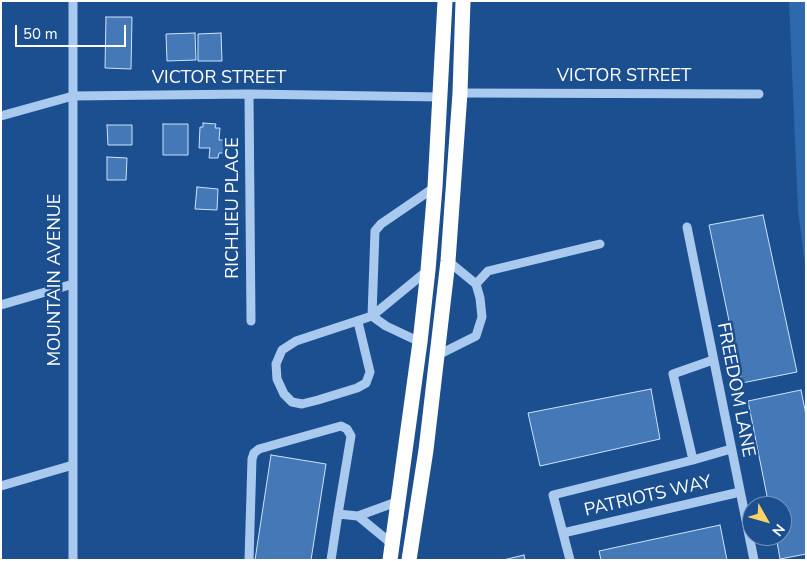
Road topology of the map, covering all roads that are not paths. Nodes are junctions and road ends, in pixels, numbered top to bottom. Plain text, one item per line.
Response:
1 (73, 1) edge
2 (445, 1) edge
3 (463, 1) edge
4 (460, 93) junction
5 (250, 94) junction
6 (759, 94) dead end
7 (73, 96) junction
8 (440, 97) junction
9 (1, 116) edge
10 (435, 187) junction
11 (687, 227) dead end
12 (600, 244) dead end
13 (448, 261) junction
14 (428, 270) junction
15 (73, 284) junction
16 (476, 284) junction
17 (1, 305) edge
18 (372, 316) junction
19 (251, 321) dead end
20 (358, 322) junction
21 (420, 342) junction
22 (438, 355) junction
23 (713, 360) junction
24 (730, 449) junction
25 (693, 460) junction
26 (72, 465) junction
27 (1, 486) edge
28 (740, 492) junction
29 (399, 501) junction
30 (338, 514) junction
31 (358, 516) junction
32 (563, 533) junction
33 (392, 544) junction
34 (72, 560) edge
35 (249, 560) edge
36 (331, 560) edge
37 (390, 560) edge
38 (409, 560) edge
39 (570, 560) edge
40 (754, 560) edge

1 - 7 street, MOUNTAIN AVENUE
2 - 8 highway
3 - 4 highway
4 - 6 street, VICTOR STREET
4 - 13 highway
5 - 7 street, VICTOR STREET
5 - 8 street, VICTOR STREET
5 - 19 street, RICHLIEU PLACE
7 - 9 street, VICTOR STREET
7 - 15 street, MOUNTAIN AVENUE
8 - 10 highway
10 - 14 highway
10 - 18 street
11 - 23 street, FREEDOM LANE
12 - 16 street
13 - 16 street
13 - 22 highway
14 - 18 street
14 - 21 highway
15 - 17 street
15 - 26 street, MOUNTAIN AVENUE
16 - 22 street
18 - 20 street
18 - 21 street
20 - 20 street
21 - 29 highway
22 - 38 highway
23 - 24 street, FREEDOM LANE
23 - 25 street, PATRIOTS WAY
24 - 25 street, PATRIOTS WAY
24 - 28 street, FREEDOM LANE
25 - 32 street, PATRIOTS WAY
26 - 27 street
26 - 34 street, MOUNTAIN AVENUE
28 - 32 street, PATRIOTS WAY
28 - 40 street, FREEDOM LANE
29 - 31 street
29 - 33 highway
30 - 31 street
30 - 35 street
30 - 36 street
31 - 33 street
32 - 39 street, PATRIOTS WAY
33 - 37 highway

